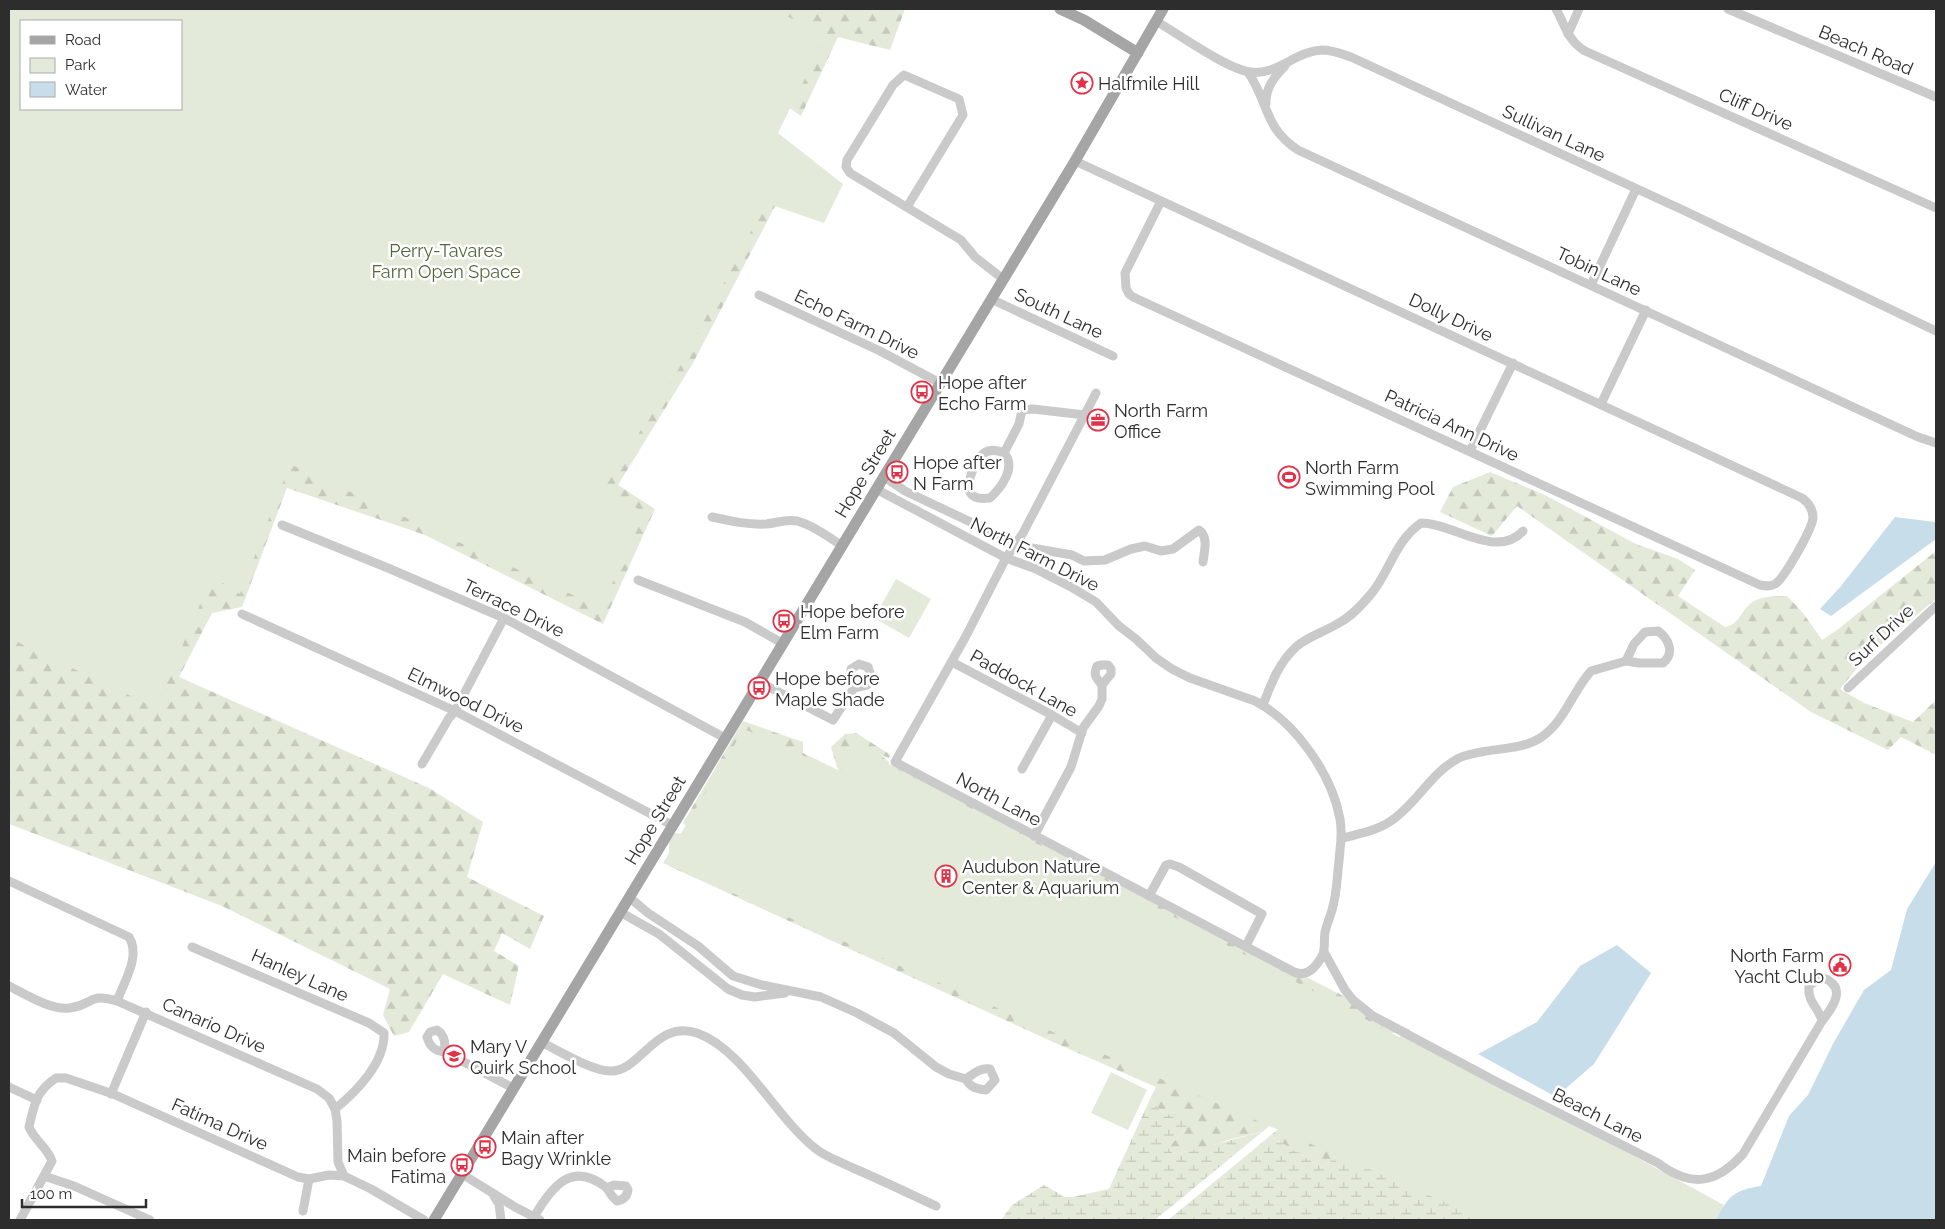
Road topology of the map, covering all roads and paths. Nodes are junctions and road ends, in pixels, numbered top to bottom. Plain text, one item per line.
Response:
1 (1060, 9) edge
2 (1163, 9) edge
3 (1556, 9) edge
4 (1579, 9) edge
5 (1728, 9) edge
6 (1156, 21) junction
7 (1568, 34) junction
8 (1138, 54) junction
9 (1289, 62) junction
10 (1248, 72) junction
11 (1936, 97) edge
12 (1265, 109) junction
13 (1075, 161) junction
14 (1636, 189) junction
15 (1161, 201) junction
16 (907, 207) junction
17 (1936, 208) edge
18 (1003, 279) junction
19 (1591, 285) junction
20 (759, 295) dead end
21 (991, 299) junction
22 (1646, 310) junction
23 (1936, 331) edge
24 (1113, 356) dead end
25 (1513, 363) junction
26 (940, 383) junction
27 (1096, 393) dead end
28 (1601, 404) junction
29 (1085, 415) junction
30 (1936, 443) edge
31 (1470, 451) junction
32 (1004, 452) junction
33 (883, 476) junction
34 (876, 489) junction
35 (1811, 507) joint
36 (712, 517) dead end
37 (282, 525) dead end
38 (1523, 531) dead end
39 (1015, 543) junction
40 (841, 545) junction
41 (1006, 558) junction
42 (1203, 562) dead end
43 (638, 580) dead end
44 (1936, 606) edge
45 (242, 614) dead end
46 (504, 618) junction
47 (782, 643) junction
48 (1626, 661) junction
49 (952, 662) junction
50 (759, 682) junction
51 (1102, 685) dead end
52 (854, 688) dead end
53 (1848, 688) dead end
54 (1263, 705) junction
55 (455, 710) junction
56 (1052, 715) junction
57 (1082, 733) junction
58 (724, 738) junction
59 (422, 764) dead end
60 (1022, 769) dead end
61 (672, 825) junction
62 (1034, 836) junction
63 (1343, 838) junction
64 (9, 881) edge
65 (1149, 896) junction
66 (629, 897) junction
67 (620, 912) junction
68 (660, 920) junction
69 (652, 930) junction
70 (698, 946) junction
71 (1246, 946) junction
72 (192, 947) dead end
73 (1324, 952) junction
74 (690, 959) junction
75 (727, 972) junction
76 (1294, 972) joint
77 (720, 984) junction
78 (9, 986) edge
79 (801, 993) junction
80 (118, 1001) junction
81 (146, 1012) junction
82 (1822, 1022) junction
83 (541, 1042) junction
84 (445, 1052) dead end
85 (966, 1078) dead end
86 (9, 1087) edge
87 (513, 1088) junction
88 (110, 1094) junction
89 (37, 1100) junction
90 (335, 1110) junction
91 (462, 1174) junction
92 (44, 1176) junction
93 (344, 1176) junction
94 (309, 1179) junction
95 (608, 1188) dead end
96 (493, 1194) junction
97 (936, 1206) dead end
98 (303, 1211) dead end
99 (537, 1218) edge
100 (20, 1220) edge
101 (150, 1220) edge
102 (424, 1220) edge
103 (434, 1220) edge
104 (501, 1220) edge

1 - 8 main road
2 - 6 main road, Hope Street
3 - 7 street, Cliff Drive
4 - 7 street
5 - 11 street, Beach Road
6 - 8 main road, Hope Street
6 - 10 street
7 - 17 street, Cliff Drive
8 - 13 main road, Hope Street
9 - 10 street, Sullivan Lane
9 - 12 street
9 - 14 street, Sullivan Lane
10 - 12 street, Tobin Lane
12 - 19 street, Tobin Lane
13 - 15 street, Dolly Drive
13 - 18 main road, Hope Street
14 - 19 street
14 - 23 street, Sullivan Lane
15 - 25 street, Dolly Drive
15 - 31 street, Patricia Ann Drive
16 - 16 street
16 - 18 street
18 - 21 main road, Hope Street
19 - 22 street, Tobin Lane
20 - 26 street, Echo Farm Drive
21 - 24 street, South Lane
21 - 26 main road, Hope Street
22 - 28 street
22 - 30 street, Tobin Lane
25 - 28 street, Dolly Drive
25 - 31 street
26 - 33 main road, Hope Street
27 - 29 street, North Lane
28 - 35 street, Dolly Drive
29 - 32 street
29 - 39 street, North Lane
31 - 35 street, Patricia Ann Drive
32 - 32 street
33 - 34 main road, Hope Street
33 - 39 street, North Farm Drive
34 - 40 main road, Hope Street
34 - 41 street, North Farm Drive
36 - 40 street
37 - 46 street, Terrace Drive
38 - 54 street
39 - 41 street, North Lane
39 - 42 street, North Farm Drive
40 - 47 main road, Hope Street
41 - 49 street, North Lane
41 - 54 street, North Farm Drive
43 - 47 street
44 - 53 street, Surf Drive
45 - 55 street, Elmwood Drive
46 - 55 street
46 - 58 street, Terrace Drive
47 - 50 main road, Hope Street
48 - 48 street
48 - 63 street
49 - 56 street, Paddock Lane
49 - 62 street, North Lane
50 - 52 street
50 - 58 main road, Hope Street
51 - 57 street
54 - 63 street, North Farm Drive
55 - 59 street
55 - 61 street, Elmwood Drive
56 - 57 street, Paddock Lane
56 - 60 street
57 - 62 street
58 - 61 main road, Hope Street
61 - 66 main road, Hope Street
62 - 65 street, North Lane
63 - 73 street, North Farm Drive
64 - 80 street
65 - 71 street, North Lane
65 - 71 street
66 - 67 main road, Hope Street
66 - 68 street
67 - 69 street
67 - 83 main road, Hope Street
68 - 69 street
68 - 70 street
69 - 74 street
70 - 74 street
70 - 75 street
71 - 76 street, North Lane
72 - 90 street, Hanley Lane
73 - 76 street, North Farm Drive
73 - 82 street, Beach Lane
74 - 77 street
75 - 77 street
75 - 79 street
77 - 79 street
78 - 80 street, Canario Drive
79 - 85 street
80 - 81 street, Canario Drive
81 - 88 street
81 - 90 street, Canario Drive
82 - 82 street, Beach Lane
83 - 87 main road, Hope Street
83 - 97 street
84 - 87 street
86 - 89 street
87 - 91 main road, Hope Street
88 - 89 street, Fatima Drive
88 - 94 street, Fatima Drive
89 - 92 street
90 - 93 street
91 - 96 street
91 - 103 main road, Hope Street
92 - 100 street
92 - 101 street
93 - 94 street, Fatima Drive
93 - 102 street, Fatima Drive
94 - 98 street
95 - 99 street
96 - 99 street
96 - 104 street

